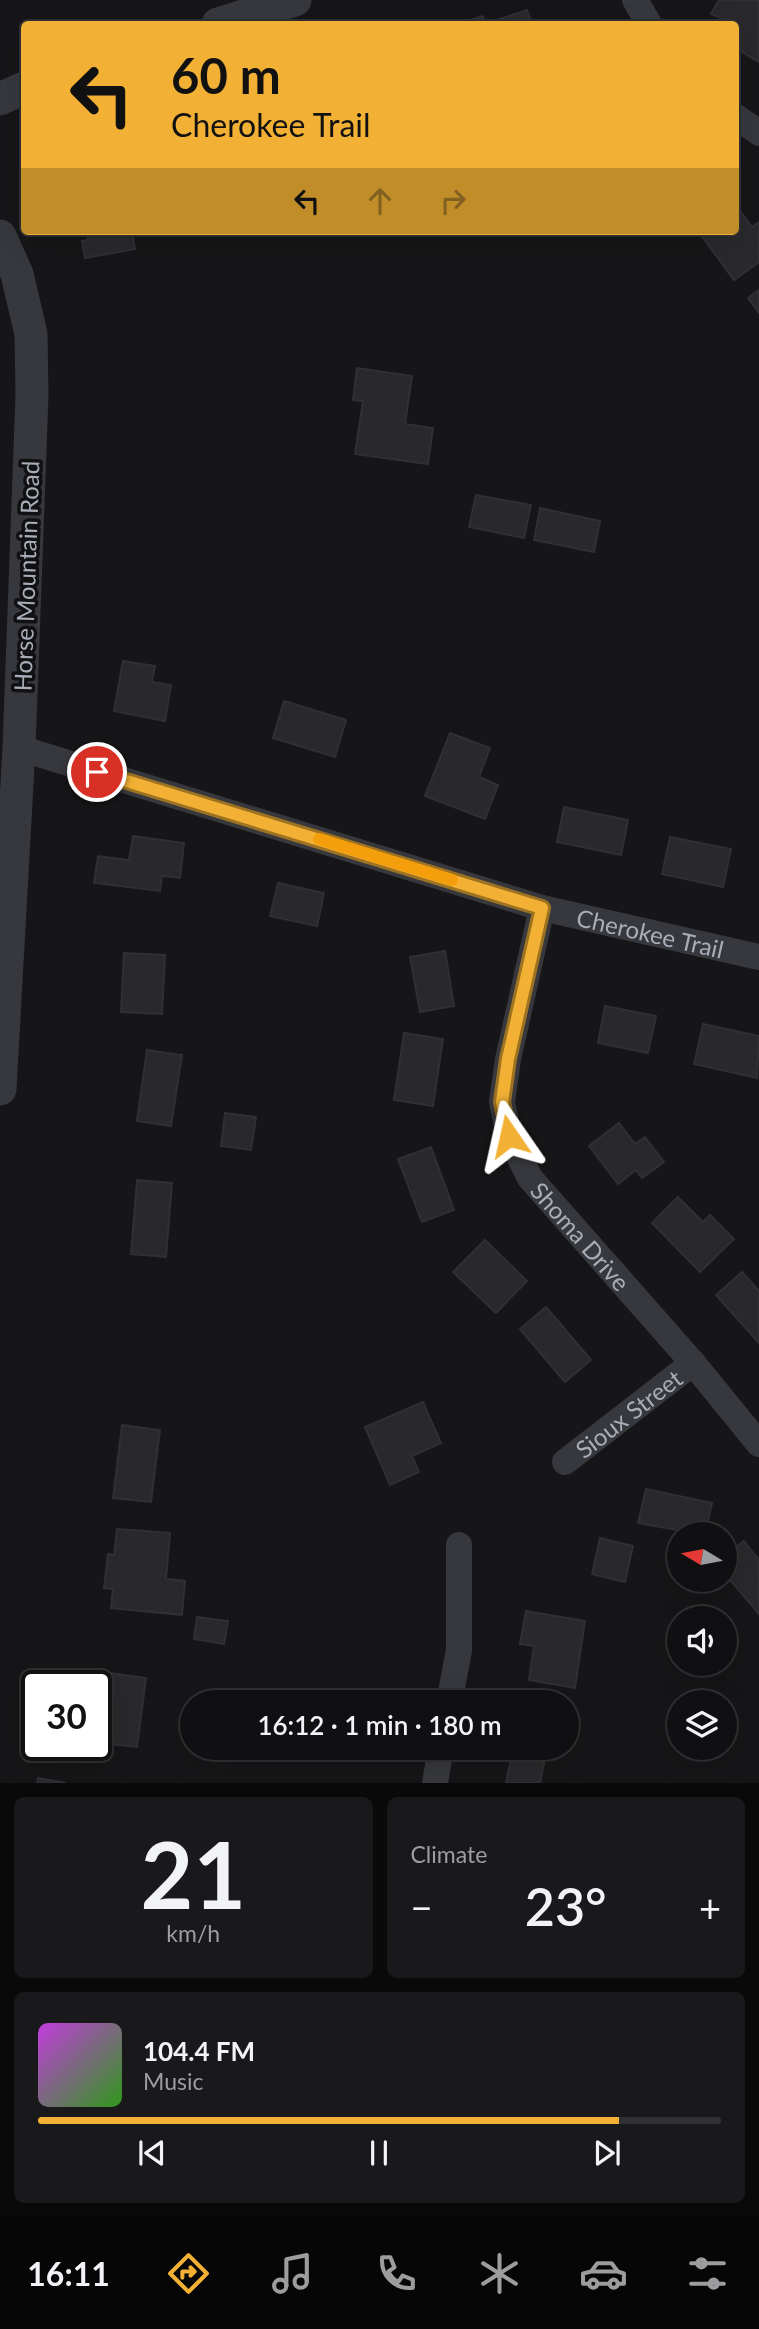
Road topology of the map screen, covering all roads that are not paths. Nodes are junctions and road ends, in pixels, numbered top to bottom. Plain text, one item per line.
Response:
1 (295, 0) edge
2 (635, 0) edge
3 (228, 21) edge
4 (647, 21) edge
5 (21, 89) edge
6 (0, 99) edge
7 (739, 119) edge
8 (759, 133) edge
9 (0, 236) edge
10 (19, 748) junction
11 (542, 908) junction
12 (759, 957) edge
13 (0, 1089) edge
14 (693, 1363) junction
15 (759, 1444) edge
16 (565, 1462) dead end
17 (459, 1545) dead end
18 (451, 1690) edge
19 (439, 1760) edge
20 (435, 1783) edge

1 - 3 street
2 - 4 street
5 - 6 street
7 - 8 street
9 - 10 street, Horse Mountain Road
10 - 11 street, Cherokee Trail
10 - 13 street, Horse Mountain Road
11 - 12 street, Cherokee Trail
11 - 14 street, Shoma Drive
14 - 15 street, Shoma Drive
14 - 16 street, Sioux Street
17 - 18 street
19 - 20 street

